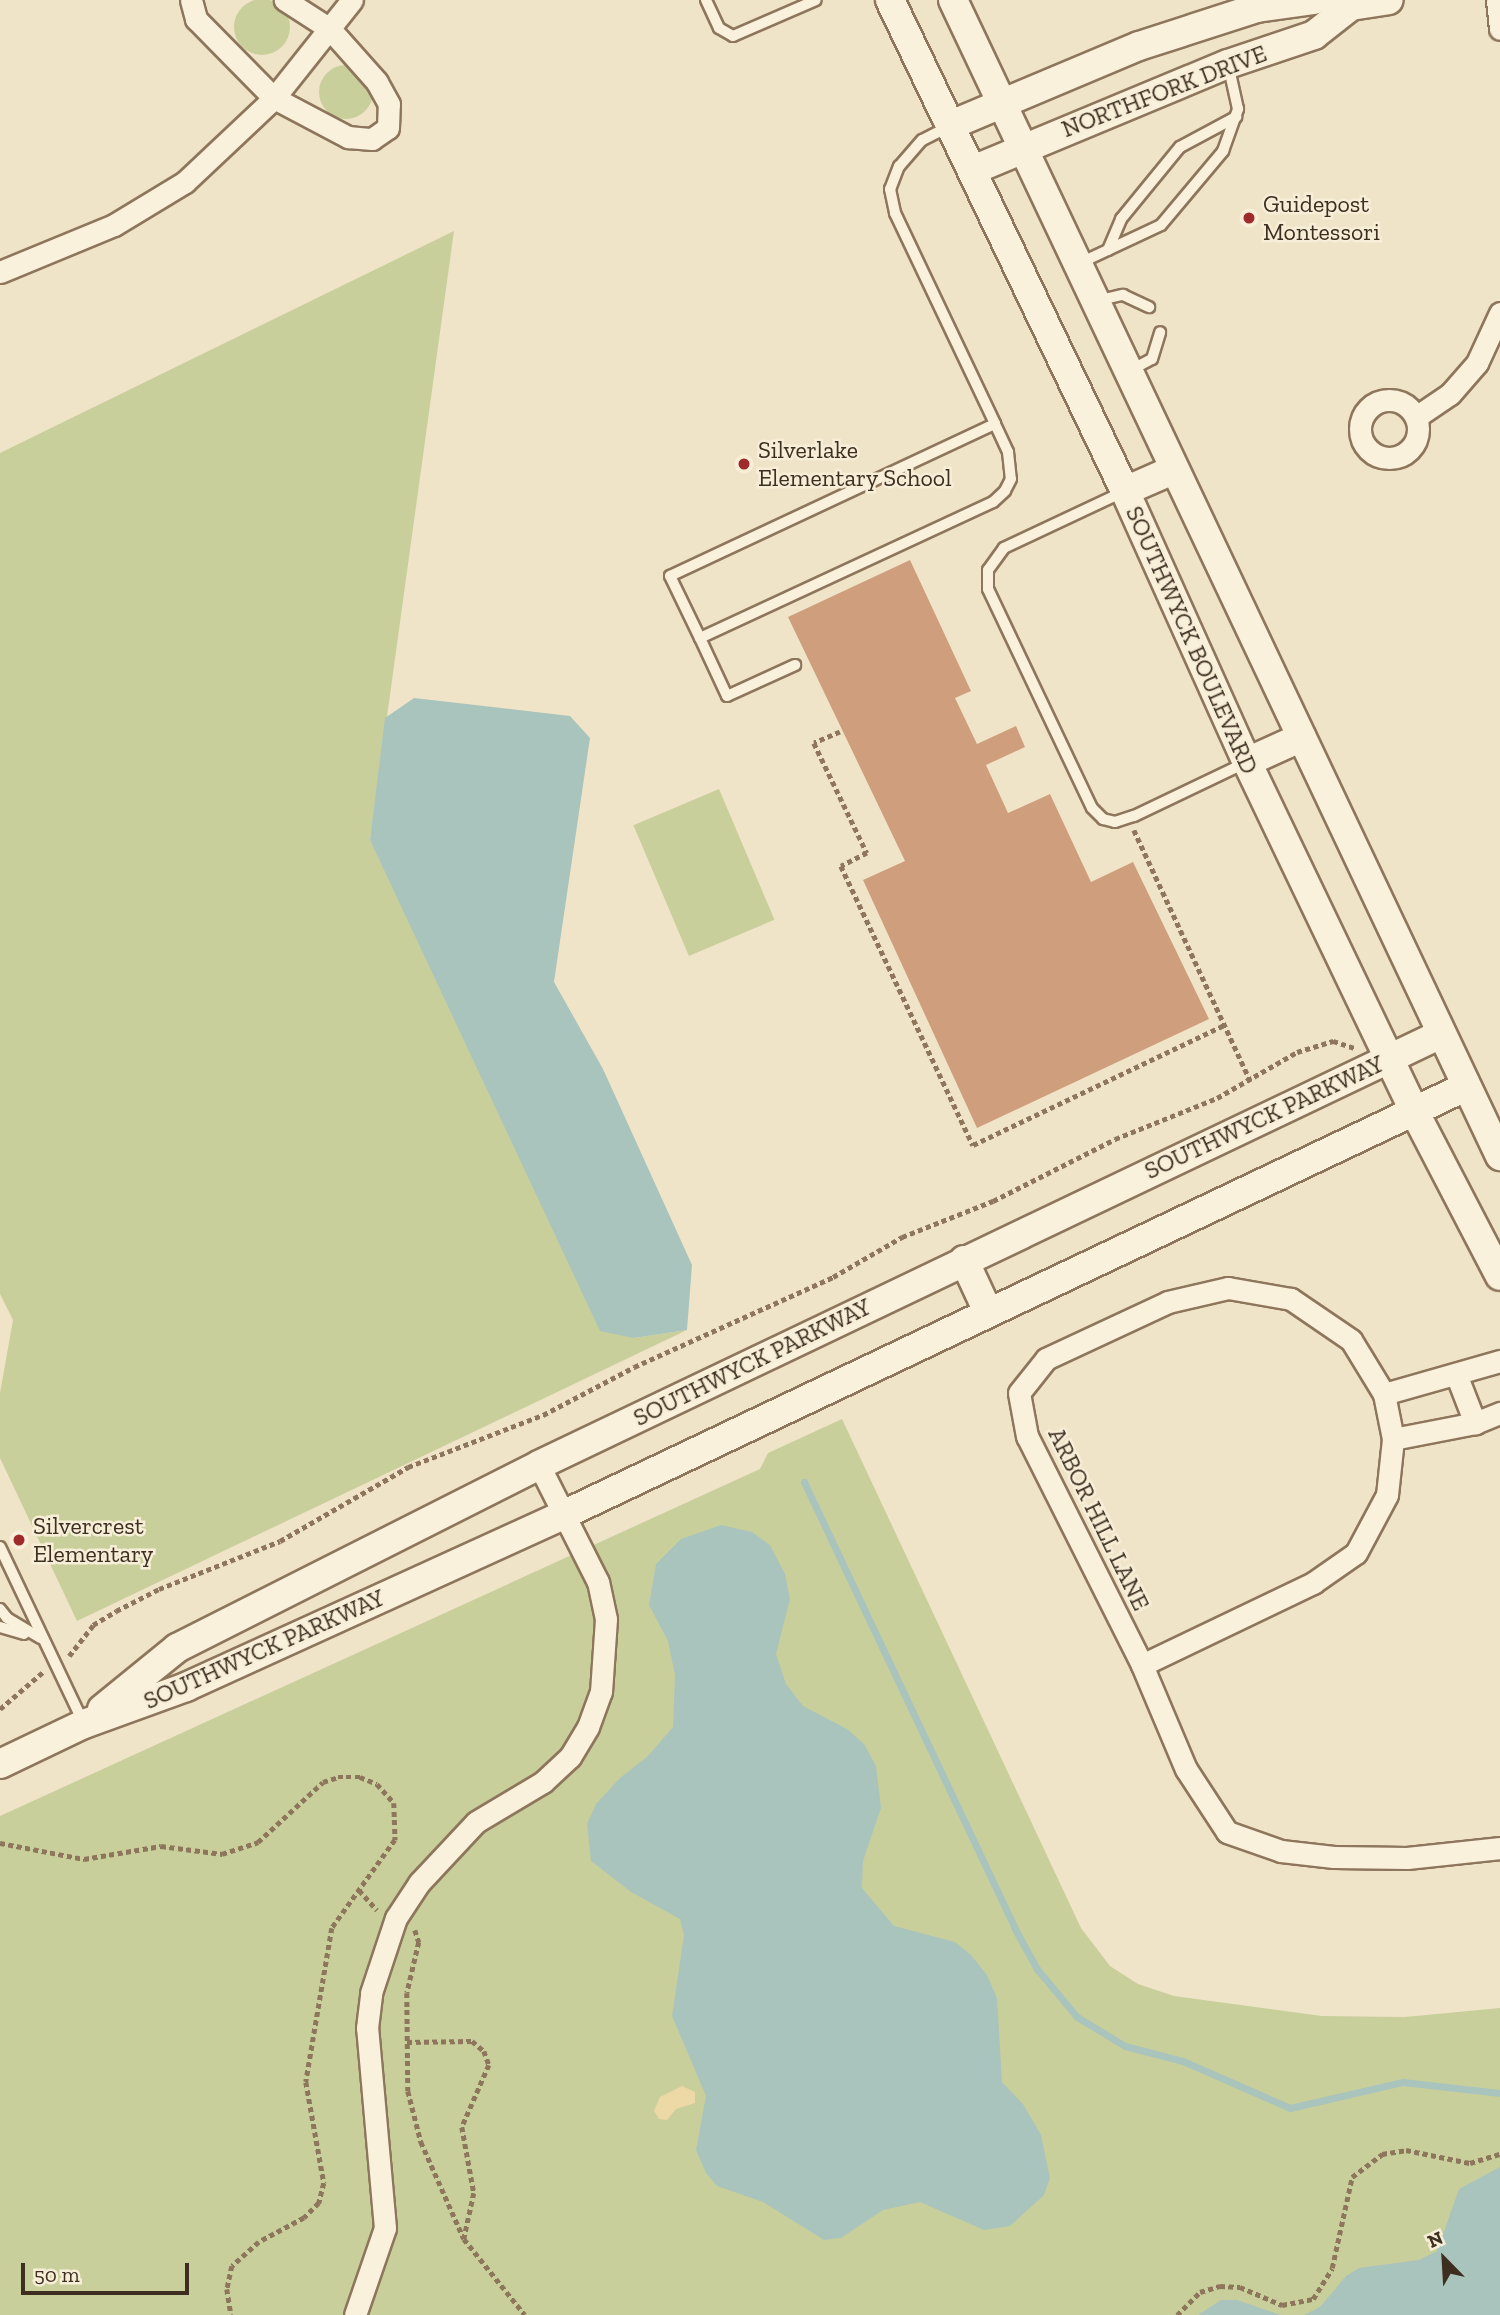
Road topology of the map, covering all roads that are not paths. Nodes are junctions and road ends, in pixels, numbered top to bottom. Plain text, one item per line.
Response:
1 (191, 0) edge
2 (285, 0) edge
3 (352, 0) edge
4 (706, 0) edge
5 (814, 0) edge
6 (890, 0) edge
7 (953, 0) edge
8 (1314, 0) edge
9 (1321, 0) edge
10 (1389, 0) edge
11 (1497, 0) edge
12 (1350, 3) edge
13 (330, 29) junction
14 (1500, 29) edge
15 (1228, 64) junction
16 (274, 98) junction
17 (1002, 102) junction
18 (1236, 117) junction
19 (951, 125) junction
20 (1022, 148) junction
21 (973, 170) junction
22 (1108, 250) junction
23 (3, 263) edge
24 (1076, 265) junction
25 (1093, 302) junction
26 (1149, 307) dead end
27 (1500, 313) edge
28 (1160, 332) dead end
29 (1126, 372) junction
30 (1416, 417) dead end
31 (995, 424) junction
32 (1173, 470) junction
33 (1125, 491) junction
34 (700, 638) junction
35 (794, 665) dead end
36 (1302, 737) junction
37 (1247, 762) junction
38 (1441, 1034) junction
39 (1389, 1058) junction
40 (1466, 1086) junction
41 (1413, 1109) junction
42 (1500, 1156) edge
43 (964, 1259) junction
44 (1500, 1276) edge
45 (988, 1311) junction
46 (1500, 1361) edge
47 (1456, 1374) junction
48 (1384, 1394) junction
49 (1500, 1413) edge
50 (1475, 1423) junction
51 (1393, 1439) junction
52 (539, 1465) junction
53 (565, 1514) junction
54 (0, 1547) edge
55 (0, 1609) edge
56 (0, 1627) edge
57 (40, 1638) junction
58 (1142, 1665) junction
59 (84, 1724) junction
60 (0, 1764) edge
61 (1500, 1848) edge
62 (355, 2315) edge

1 - 16 street
2 - 13 street
3 - 13 street
4 - 5 lane
6 - 19 street, SOUTHWYCK BOULEVARD
7 - 17 street
8 - 17 street, NORTHFORK DRIVE
9 - 12 street, NORTHFORK DRIVE
10 - 12 street, NORTHFORK DRIVE
11 - 14 street
12 - 15 street, NORTHFORK DRIVE
13 - 16 street
13 - 16 street
15 - 18 lane
15 - 20 street, NORTHFORK DRIVE
16 - 23 street
17 - 19 street, NORTHFORK DRIVE
17 - 20 street
18 - 22 lane
18 - 22 lane
19 - 21 street, SOUTHWYCK BOULEVARD
19 - 31 lane
20 - 21 street, NORTHFORK DRIVE
20 - 24 street
21 - 33 street, SOUTHWYCK BOULEVARD
22 - 24 lane
24 - 25 street
25 - 26 lane
25 - 29 street
27 - 30 street
28 - 29 lane
29 - 32 street
31 - 34 lane
31 - 34 lane
32 - 33 street
32 - 36 street
33 - 37 street, SOUTHWYCK BOULEVARD
33 - 37 lane
34 - 35 lane
36 - 37 street
36 - 38 street
37 - 39 street, SOUTHWYCK BOULEVARD
38 - 39 street, SOUTHWYCK PARKWAY
38 - 40 street
39 - 41 street, SOUTHWYCK BOULEVARD
39 - 43 street, SOUTHWYCK PARKWAY
40 - 41 street, SOUTHWYCK PARKWAY
40 - 42 street
41 - 44 street, SOUTHWYCK BOULEVARD
41 - 45 street, SOUTHWYCK PARKWAY
43 - 45 street
43 - 52 street, SOUTHWYCK PARKWAY
45 - 53 street, SOUTHWYCK PARKWAY
46 - 47 street
47 - 48 street
47 - 50 street
48 - 51 street
48 - 58 street, ARBOR HILL LANE
49 - 50 street
50 - 51 street
51 - 58 street
52 - 53 street
52 - 59 street, SOUTHWYCK PARKWAY
53 - 59 street, SOUTHWYCK PARKWAY
53 - 62 street
54 - 57 lane
55 - 57 lane
56 - 57 lane
57 - 59 lane
58 - 61 street, ARBOR HILL LANE
59 - 60 street, SOUTHWYCK PARKWAY

